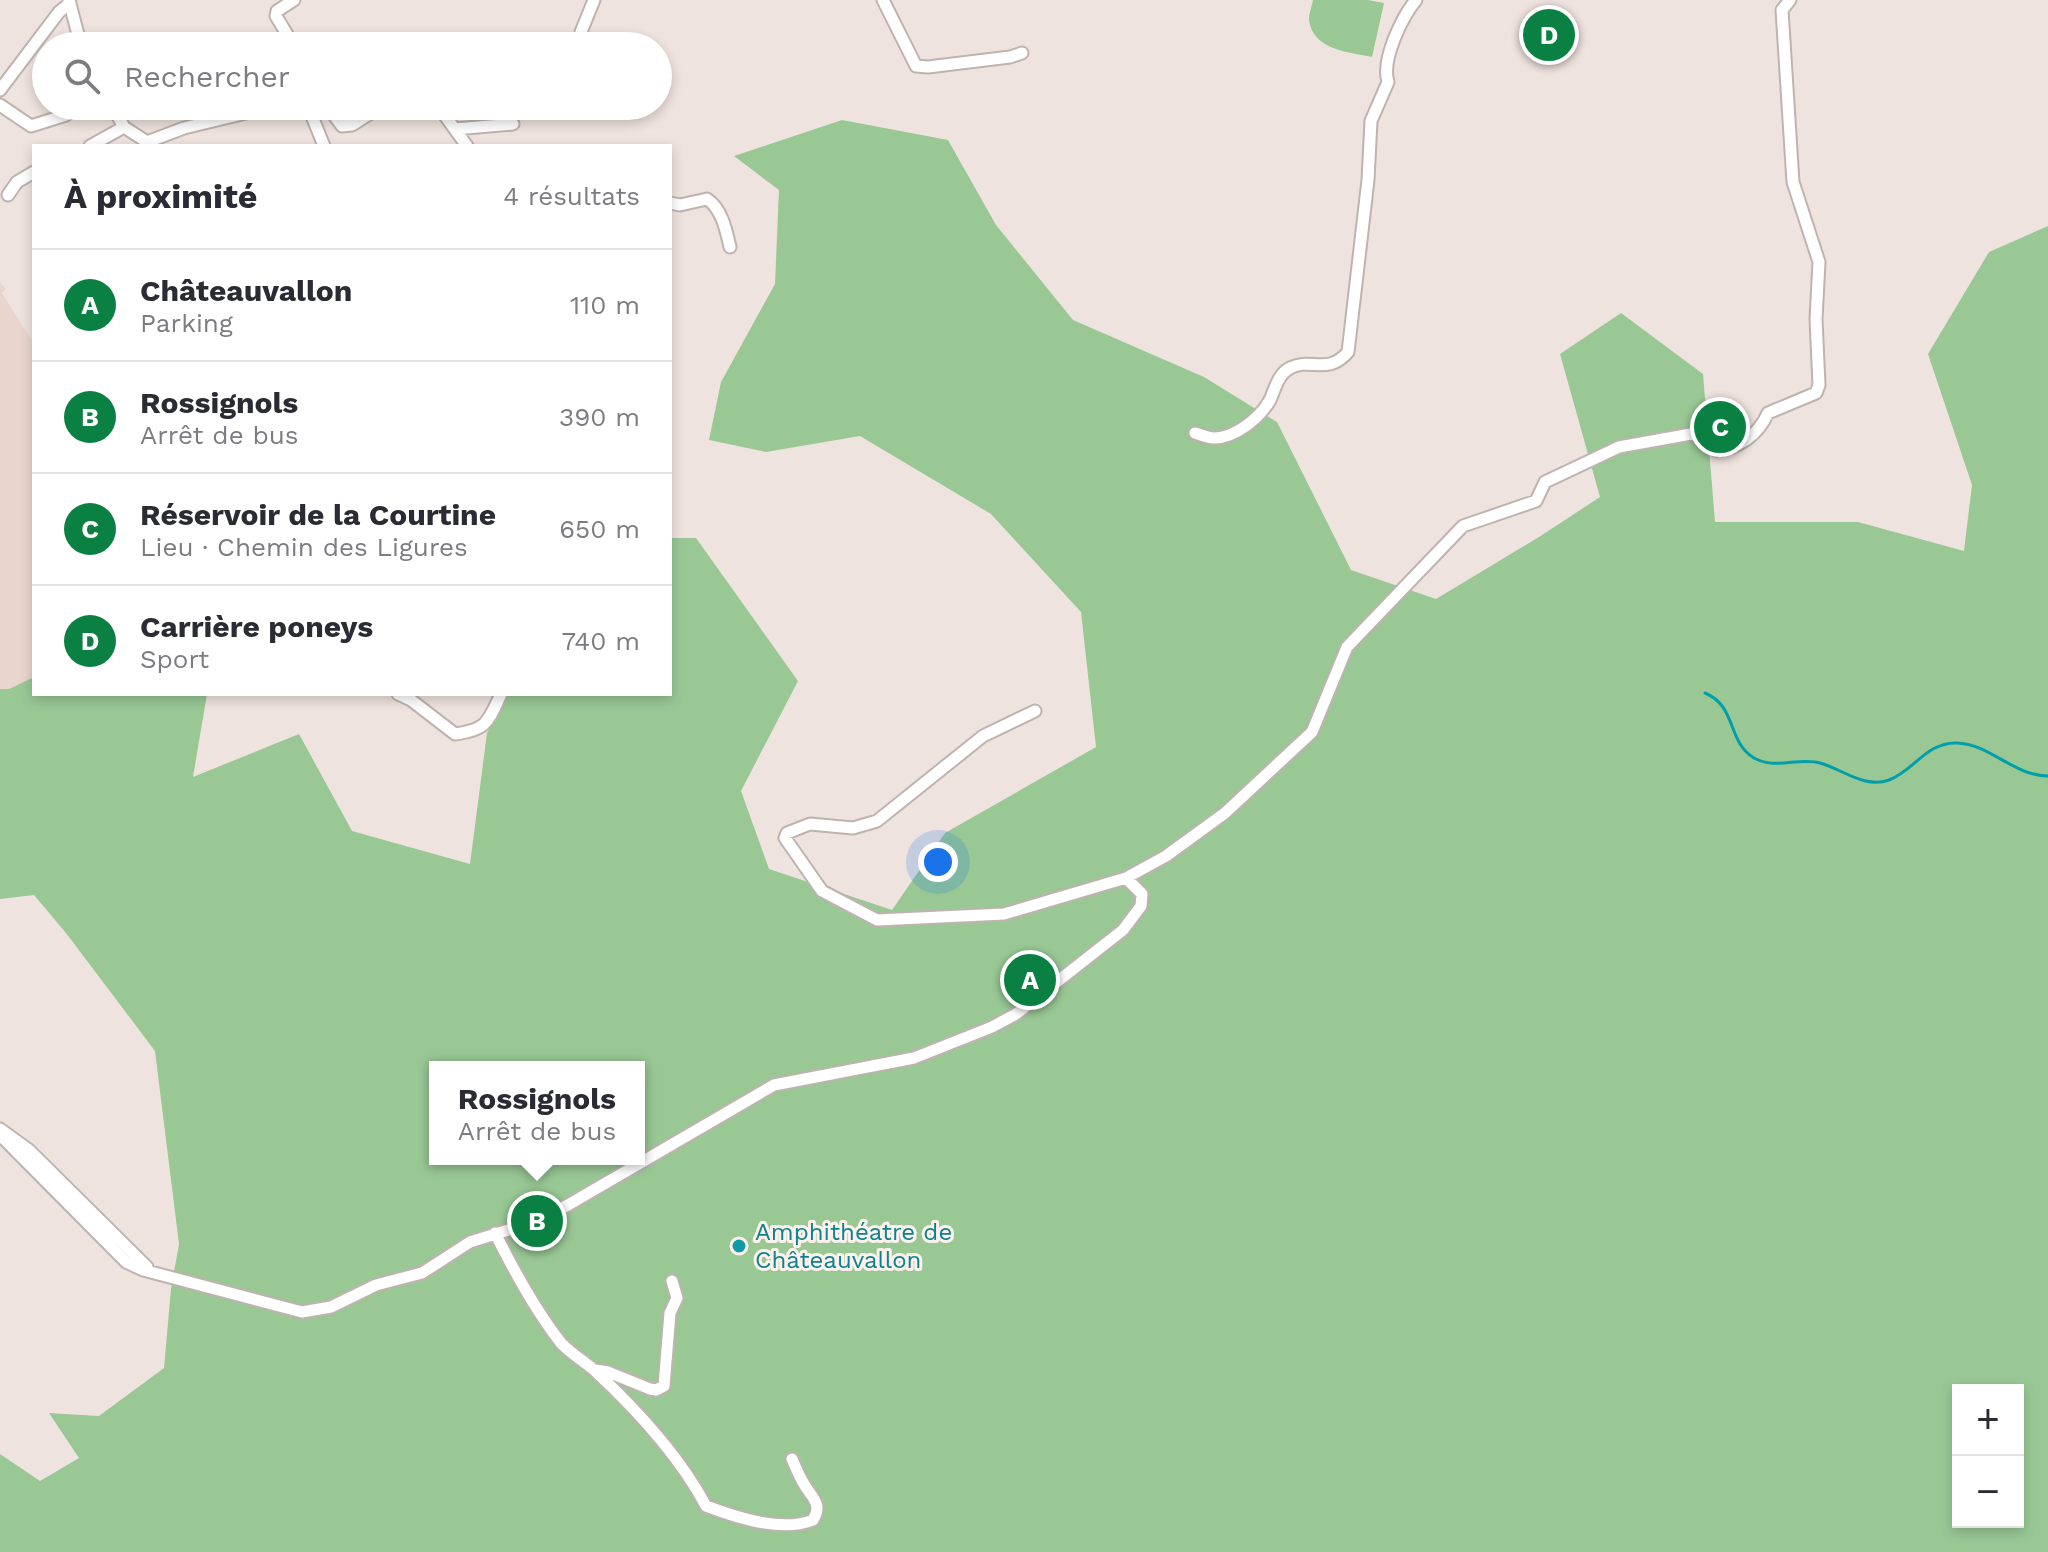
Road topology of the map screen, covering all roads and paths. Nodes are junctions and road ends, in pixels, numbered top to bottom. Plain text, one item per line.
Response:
1 (294, 0) edge
2 (594, 0) edge
3 (883, 0) edge
4 (1416, 0) edge
5 (1790, 0) edge
6 (69, 2) edge
7 (44, 32) edge
8 (77, 32) edge
9 (286, 32) edge
10 (581, 32) dead end
11 (32, 48) edge
12 (1022, 53) dead end
13 (0, 90) edge
14 (0, 105) edge
15 (50, 120) edge
16 (120, 120) edge
17 (217, 120) edge
18 (314, 120) edge
19 (338, 120) edge
20 (360, 120) edge
21 (448, 120) edge
22 (513, 124) dead end
23 (124, 127) junction
24 (455, 129) junction
25 (94, 144) edge
26 (323, 144) edge
27 (466, 144) edge
28 (32, 173) edge
29 (8, 195) dead end
30 (672, 203) edge
31 (730, 247) dead end
32 (1195, 433) dead end
33 (402, 696) edge
34 (500, 696) edge
35 (1035, 711) dead end
36 (1126, 878) junction
37 (0, 1129) edge
38 (0, 1135) edge
39 (645, 1160) edge
40 (637, 1165) edge
41 (495, 1233) junction
42 (156, 1274) junction
43 (672, 1281) dead end
44 (594, 1370) junction
45 (792, 1459) dead end

1 - 9 street
2 - 10 street
3 - 12 street
4 - 32 street
5 - 36 street
6 - 7 street
6 - 8 street
11 - 13 street
14 - 15 street
16 - 23 street
17 - 23 street
18 - 26 street
19 - 20 street
21 - 24 street
22 - 24 street
23 - 25 street
24 - 27 street
28 - 29 street
30 - 31 street
33 - 34 street
35 - 36 street
36 - 39 street
37 - 42 street
38 - 42 street
40 - 41 street
41 - 42 street
41 - 44 street
43 - 44 street
44 - 45 street

